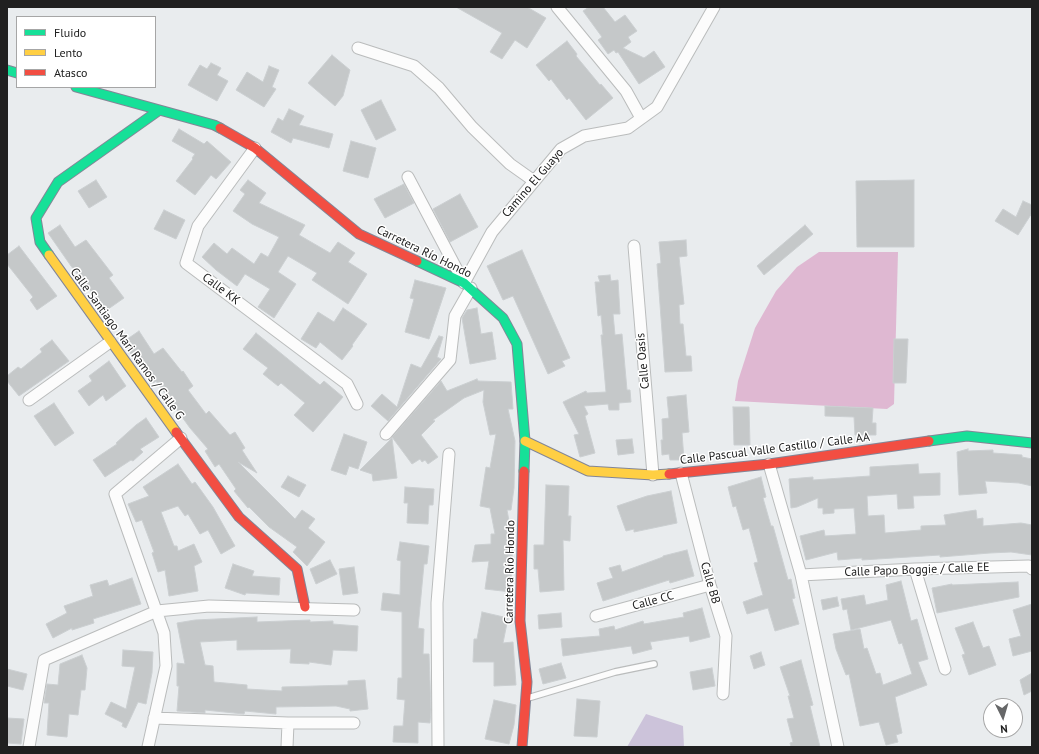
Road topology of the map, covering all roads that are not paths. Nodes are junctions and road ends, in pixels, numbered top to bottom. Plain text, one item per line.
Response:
1 (557, 7) edge
2 (714, 7) edge
3 (358, 48) dead end
4 (80, 88) edge
5 (158, 111) junction
6 (641, 118) junction
7 (255, 148) junction
8 (408, 177) dead end
9 (534, 181) junction
10 (634, 246) dead end
11 (467, 285) junction
12 (110, 342) junction
13 (29, 400) dead end
14 (357, 404) dead end
15 (386, 434) dead end
16 (181, 438) junction
17 (525, 442) junction
18 (1032, 443) edge
19 (449, 454) dead end
20 (769, 464) junction
21 (681, 473) junction
22 (653, 475) junction
23 (915, 569) junction
24 (1032, 569) edge
25 (801, 575) junction
26 (710, 585) junction
27 (305, 607) junction
28 (354, 610) dead end
29 (157, 611) junction
30 (596, 616) dead end
31 (654, 664) dead end
32 (944, 669) dead end
33 (723, 694) dead end
34 (526, 699) junction
35 (154, 718) junction
36 (288, 723) junction
37 (354, 723) dead end
38 (29, 747) edge
39 (148, 747) edge
40 (287, 747) edge
41 (438, 747) edge
42 (522, 747) edge
43 (838, 747) edge

1 - 6 street
2 - 6 street, Camino El Guayo
3 - 9 street
4 - 5 street, Carretera Río Hondo
5 - 7 street, Carretera Río Hondo
5 - 12 street, Calle Santiago Mari Ramos / Calle G
6 - 9 street, Camino El Guayo
7 - 11 street, Carretera Río Hondo
7 - 14 street, Calle KK
8 - 11 street
9 - 11 street, Camino El Guayo
10 - 22 street, Calle Oasis
11 - 15 street, Camino El Guayo
11 - 17 street, Carretera Río Hondo
12 - 13 street
12 - 16 street, Calle Santiago Mari Ramos / Calle G
16 - 27 street, Calle Santiago Mari Ramos / Calle G
16 - 29 street
17 - 22 street, Calle Pascual Valle Castillo / Calle AA
17 - 34 street, Carretera Río Hondo
18 - 20 street, Calle Pascual Valle Castillo / Calle AA
19 - 41 street
20 - 21 street, Calle Pascual Valle Castillo / Calle AA
20 - 25 street
21 - 22 street, Calle Pascual Valle Castillo / Calle AA
21 - 26 street, Calle BB
23 - 24 street, Calle Papo Boggie / Calle EE
23 - 25 street, Calle Papo Boggie / Calle EE
23 - 32 street
25 - 43 street
26 - 30 street, Calle CC
26 - 33 street, Calle BB
27 - 28 street
27 - 29 street
29 - 35 street
29 - 38 street
31 - 34 lane
34 - 42 street, Carretera Río Hondo
35 - 36 street
35 - 39 street
36 - 37 street
36 - 40 street

